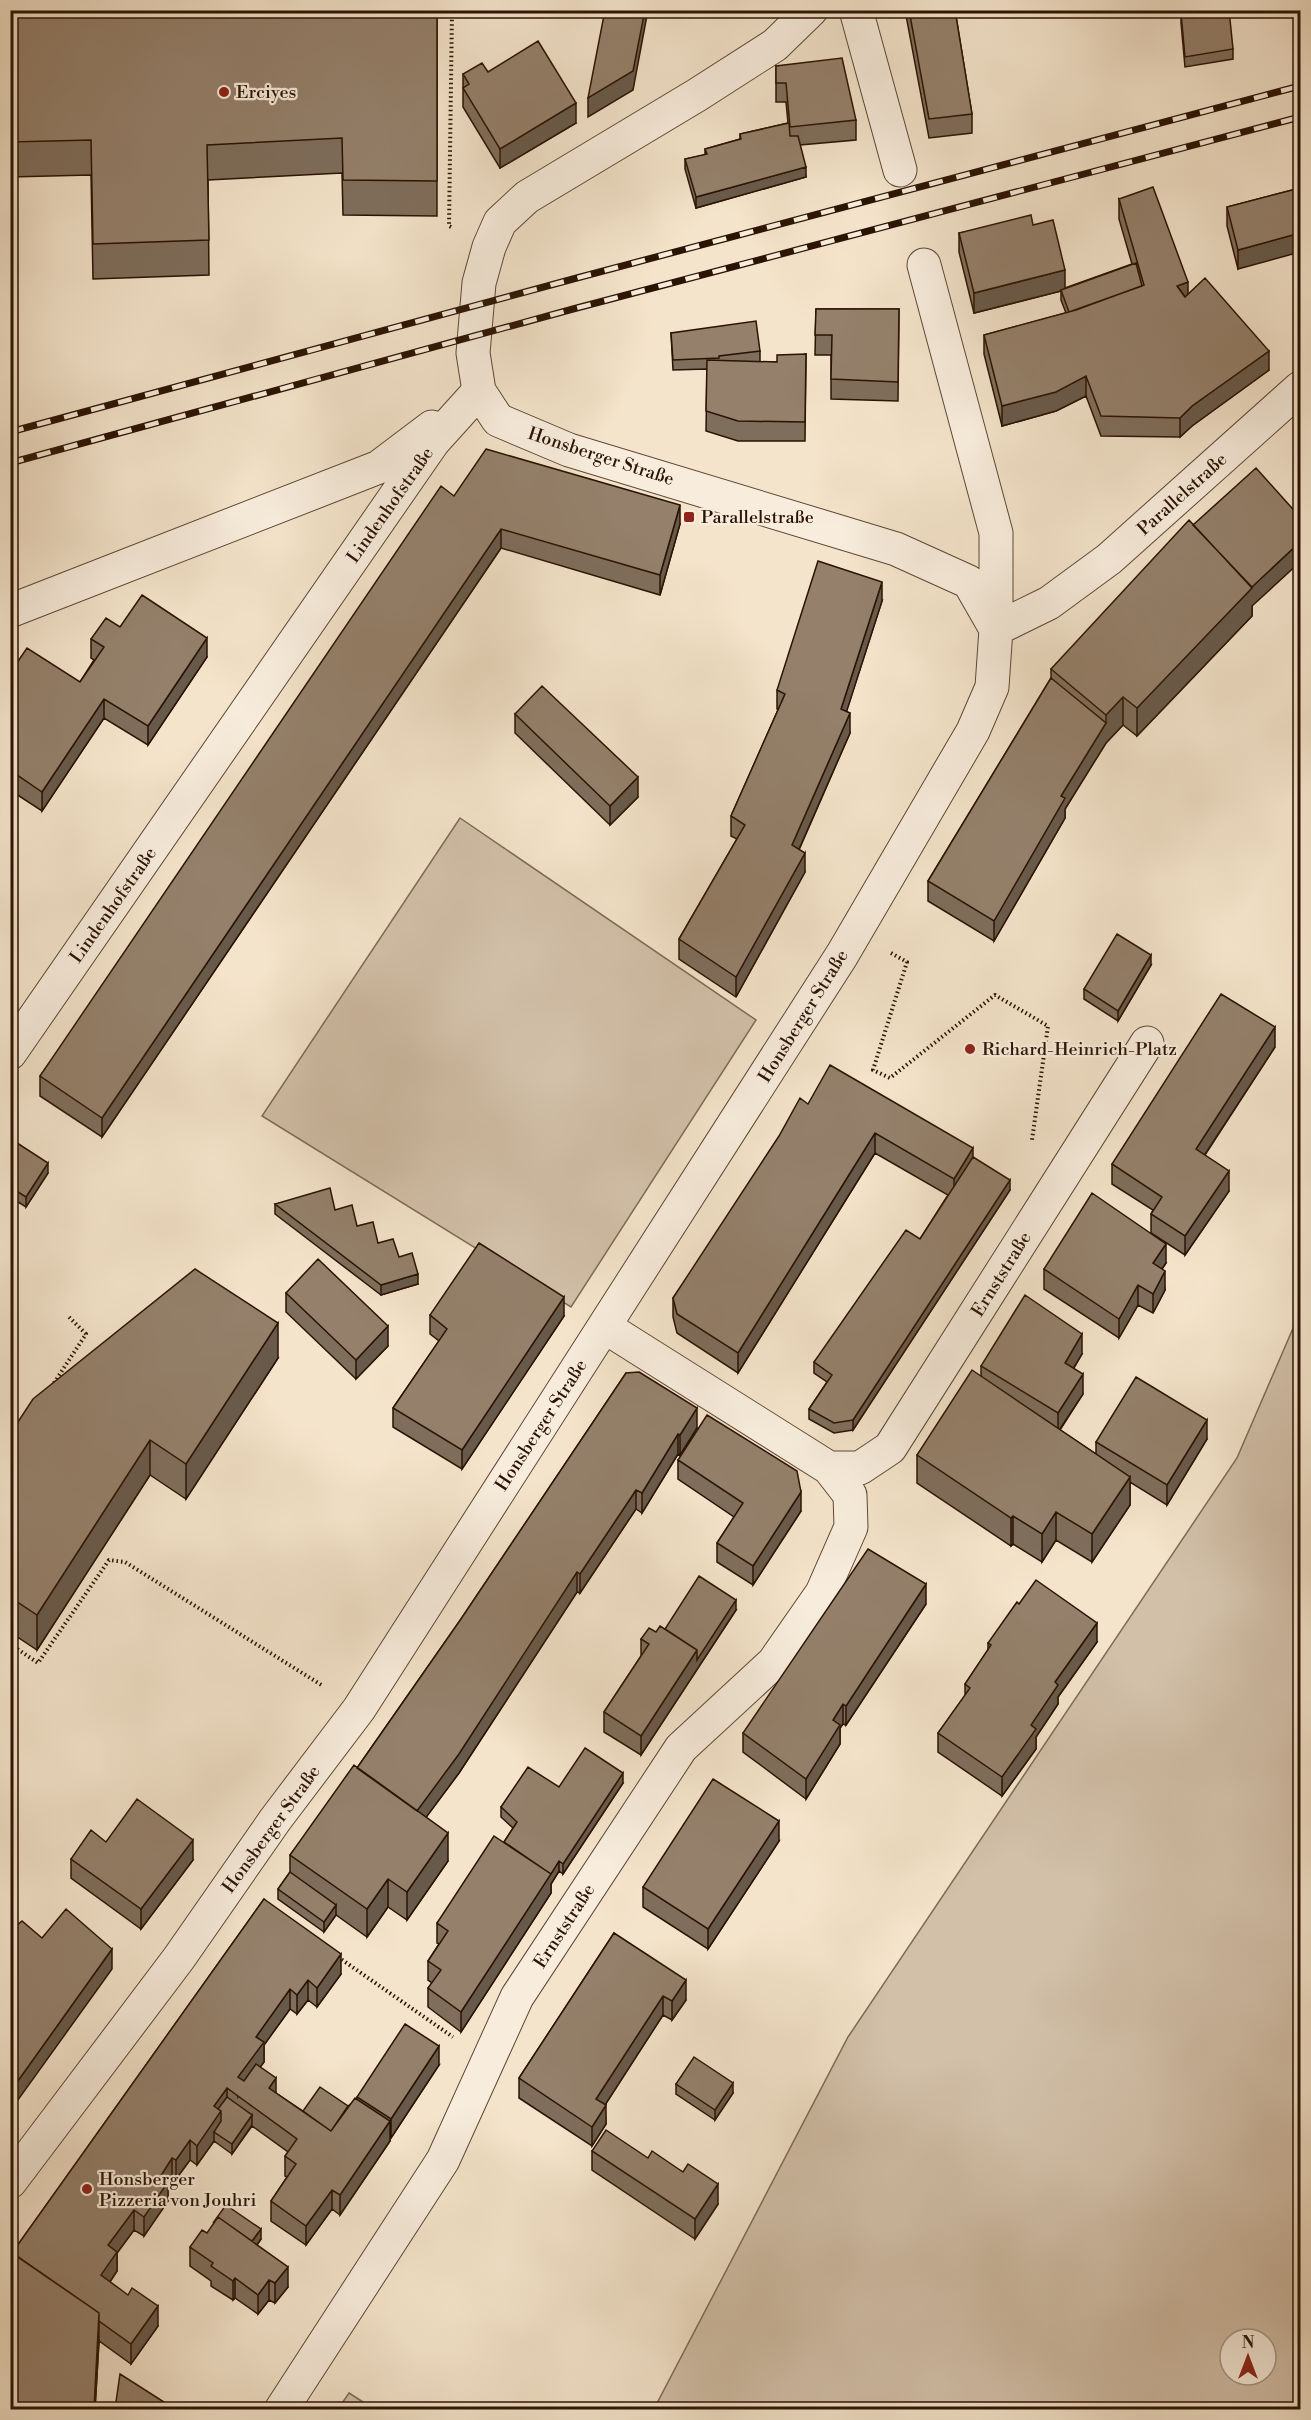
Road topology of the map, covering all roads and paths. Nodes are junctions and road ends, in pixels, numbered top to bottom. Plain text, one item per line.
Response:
1 (452, 10) edge
2 (811, 10) edge
3 (856, 10) edge
4 (900, 170) dead end
5 (449, 226) dead end
6 (924, 265) dead end
7 (1300, 388) edge
8 (478, 391) junction
9 (10, 610) edge
10 (996, 629) junction
11 (892, 1007) dead end
12 (1147, 1043) dead end
13 (10, 1053) edge
14 (1032, 1142) dead end
15 (68, 1316) dead end
16 (605, 1327) junction
17 (48, 1391) edge
18 (829, 1468) junction
19 (10, 1644) edge
20 (359, 1709) junction
21 (336, 1956) edge
22 (488, 2061) junction
23 (10, 2182) edge
24 (280, 2409) edge

1 - 5 path
2 - 8 street, Honsberger Straße
3 - 4 street
6 - 10 street, Honsberger Straße
7 - 10 street, Parallelstraße
8 - 9 street, Lindenhofstraße
8 - 10 street, Honsberger Straße
8 - 13 street, Lindenhofstraße
10 - 16 street, Honsberger Straße
11 - 14 path
12 - 18 street, Ernststraße
15 - 17 path
16 - 18 street, Ernststraße
16 - 20 street, Honsberger Straße
18 - 22 street, Ernststraße
19 - 20 path
20 - 23 street, Honsberger Straße
21 - 22 path
22 - 24 street, Ernststraße

